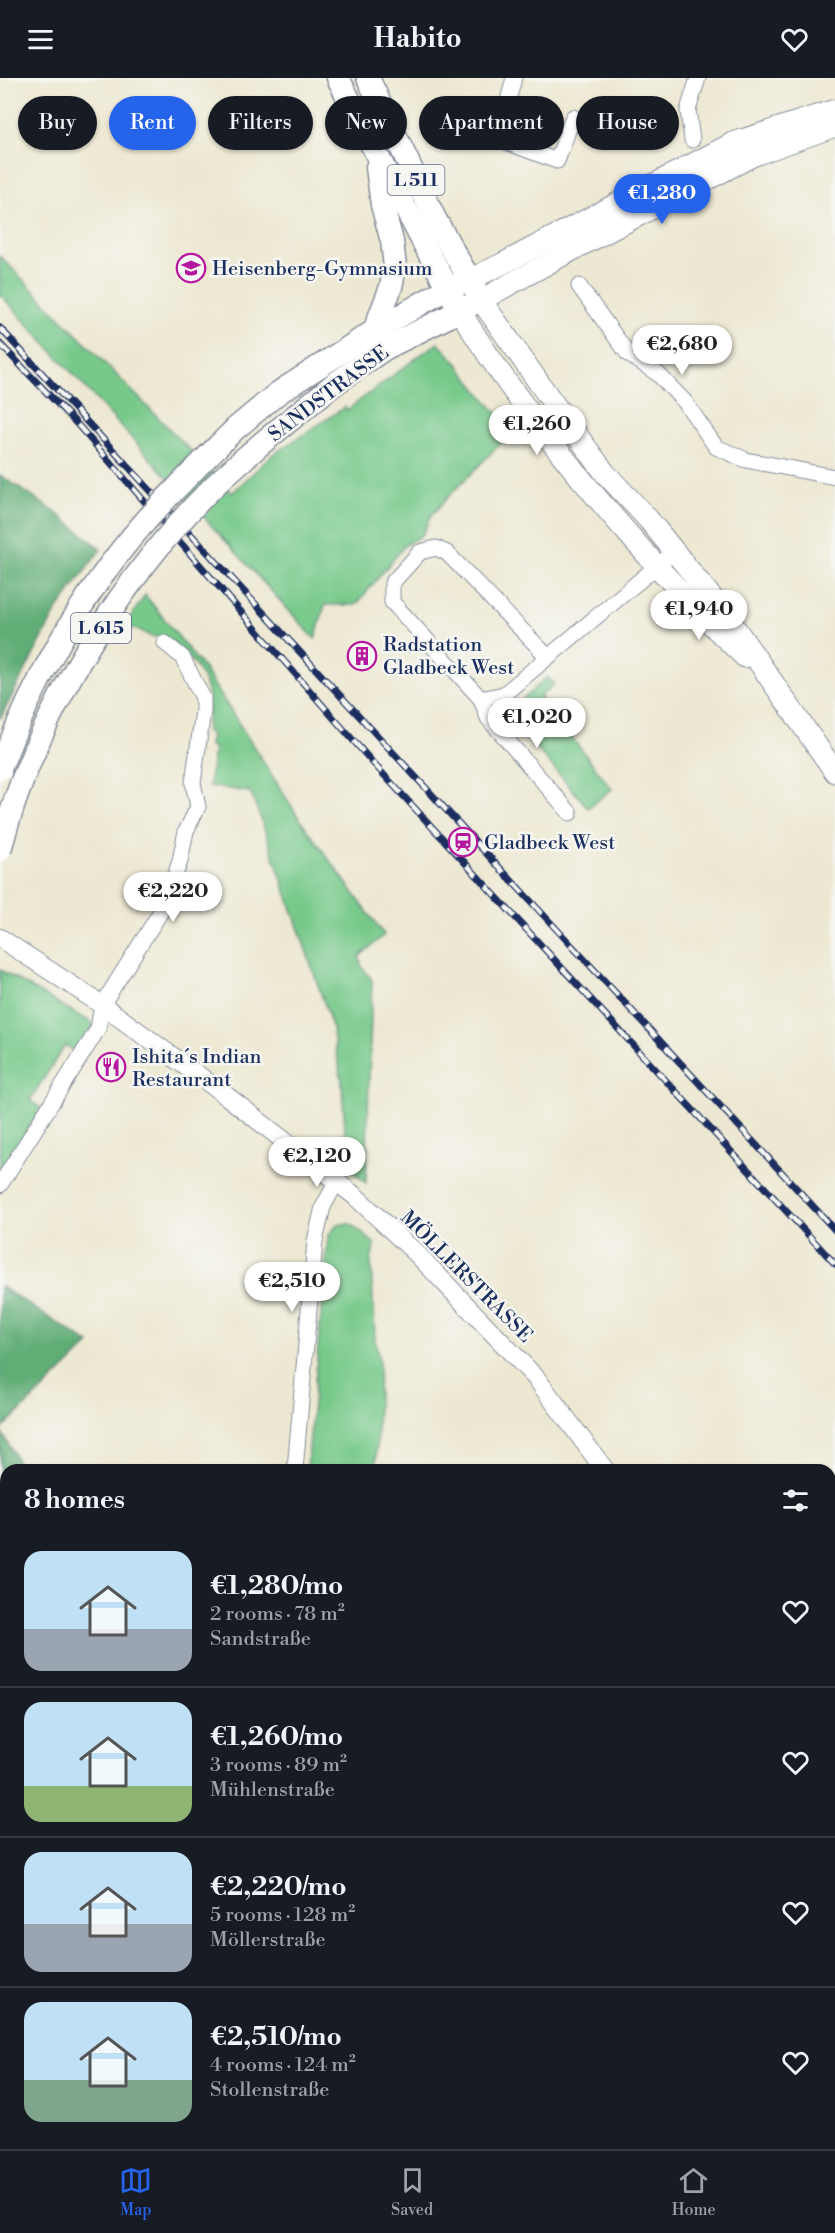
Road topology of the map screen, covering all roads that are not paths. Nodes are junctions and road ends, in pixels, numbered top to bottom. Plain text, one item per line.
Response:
1 (338, 78) edge
2 (368, 78) edge
3 (514, 78) edge
4 (698, 78) edge
5 (835, 110) edge
6 (573, 117) dead end
7 (835, 126) edge
8 (692, 140) dead end
9 (376, 153) junction
10 (469, 279) junction
11 (579, 286) dead end
12 (448, 288) junction
13 (481, 300) junction
14 (460, 311) junction
15 (374, 331) junction
16 (835, 477) edge
17 (675, 551) junction
18 (657, 567) junction
19 (165, 643) dead end
20 (548, 657) junction
21 (773, 684) junction
22 (481, 699) junction
23 (0, 769) edge
24 (835, 772) edge
25 (570, 813) dead end
26 (0, 850) edge
27 (0, 938) edge
28 (102, 1005) junction
29 (337, 1181) junction
30 (0, 1185) edge
31 (296, 1464) edge
32 (600, 1464) edge

1 - 9 main road, L 511
2 - 10 main road, L 511
3 - 6 street
4 - 8 street
5 - 10 main road, SANDSTRASSE / L 615
7 - 13 main road, SANDSTRASSE / L 615
9 - 12 main road, L 511
9 - 15 main road, L 511
10 - 12 main road, SANDSTRASSE / L 615
10 - 13 main road, L 511
11 - 16 street
12 - 14 main road, L 511
12 - 15 main road, SANDSTRASSE / L 615
13 - 14 main road, SANDSTRASSE / L 615
13 - 17 main road, L 511
14 - 18 main road, L 511
14 - 26 main road, SANDSTRASSE / L 615, bridge
15 - 23 main road, SANDSTRASSE / L 615, bridge
17 - 18 street
17 - 21 main road, L 511
18 - 20 street
18 - 21 main road, L 511
19 - 28 street
20 - 22 street
20 - 22 street
21 - 24 main road, L 511
22 - 25 street
27 - 28 street, MÖLLERSTRASSE
28 - 29 street, MÖLLERSTRASSE
28 - 30 street
29 - 31 street
29 - 32 street, MÖLLERSTRASSE

